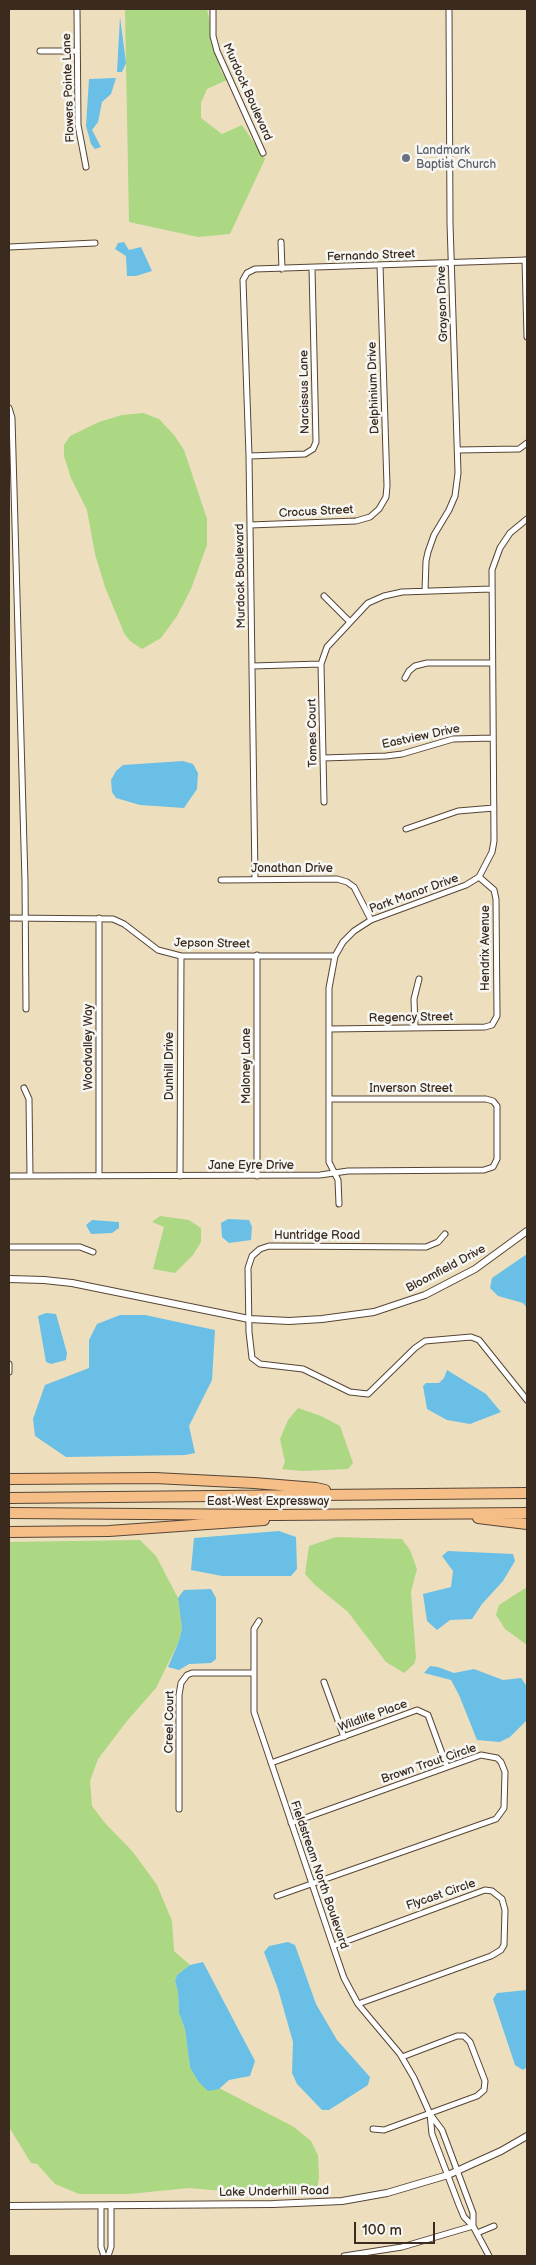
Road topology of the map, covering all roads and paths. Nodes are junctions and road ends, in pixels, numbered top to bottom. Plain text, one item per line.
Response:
1 (77, 9) edge
2 (213, 9) edge
3 (449, 9) edge
4 (40, 51) dead end
5 (77, 51) junction
6 (263, 153) dead end
7 (86, 166) dead end
8 (281, 242) dead end
9 (95, 243) dead end
10 (9, 247) edge
11 (526, 260) edge
12 (452, 263) junction
13 (380, 265) junction
14 (312, 268) junction
15 (282, 269) junction
16 (247, 273) joint
17 (527, 337) edge
18 (9, 408) edge
19 (527, 443) edge
20 (458, 450) junction
21 (249, 456) junction
22 (379, 509) joint
23 (527, 519) edge
24 (250, 525) junction
25 (491, 589) junction
26 (425, 590) junction
27 (324, 596) dead end
28 (350, 622) junction
29 (492, 663) junction
30 (321, 664) junction
31 (252, 666) junction
32 (405, 678) dead end
33 (493, 738) junction
34 (323, 758) junction
35 (324, 802) dead end
36 (494, 808) junction
37 (406, 829) dead end
38 (479, 877) junction
39 (255, 879) junction
40 (221, 880) dead end
41 (9, 918) edge
42 (26, 918) junction
43 (99, 918) junction
44 (371, 920) junction
45 (257, 955) junction
46 (181, 956) junction
47 (335, 956) junction
48 (419, 979) dead end
49 (26, 1010) dead end
50 (492, 1024) joint
51 (415, 1028) junction
52 (329, 1029) junction
53 (24, 1088) dead end
54 (329, 1099) junction
55 (493, 1167) joint
56 (334, 1173) junction
57 (9, 1176) edge
58 (30, 1176) junction
59 (99, 1176) junction
60 (180, 1176) junction
61 (256, 1176) junction
62 (339, 1204) dead end
63 (527, 1231) edge
64 (445, 1234) dead end
65 (9, 1247) edge
66 (93, 1252) dead end
67 (9, 1279) edge
68 (249, 1319) junction
69 (9, 1364) edge
70 (9, 1372) edge
71 (527, 1400) edge
72 (9, 1479) edge
73 (527, 1493) edge
74 (338, 1494) junction
75 (9, 1498) edge
76 (9, 1513) edge
77 (527, 1513) edge
78 (277, 1515) junction
79 (464, 1515) junction
80 (527, 1524) edge
81 (9, 1532) edge
82 (259, 1621) dead end
83 (254, 1673) junction
84 (324, 1682) dead end
85 (344, 1737) junction
86 (271, 1763) junction
87 (447, 1767) junction
88 (179, 1809) dead end
89 (292, 1823) junction
90 (312, 1884) junction
91 (277, 1896) dead end
92 (333, 1946) junction
93 (358, 2004) junction
94 (402, 2057) junction
95 (430, 2114) junction
96 (373, 2129) dead end
97 (527, 2136) edge
98 (457, 2171) junction
99 (448, 2175) junction
100 (9, 2206) edge
101 (101, 2206) junction
102 (111, 2206) junction
103 (473, 2226) junction
104 (494, 2226) dead end
105 (477, 2233) junction
106 (106, 2256) edge
107 (344, 2256) edge
108 (489, 2256) edge

1 - 5 street, Flowers Pointe Lane
2 - 6 street, Murdock Boulevard
3 - 12 street, Grayson Drive
4 - 5 street
5 - 7 street, Flowers Pointe Lane
8 - 15 street
9 - 10 street
11 - 12 street, Fernando Street
11 - 17 street
12 - 13 street, Fernando Street
12 - 20 street, Grayson Drive
13 - 14 street, Fernando Street
13 - 22 street, Delphinium Drive
14 - 15 street, Fernando Street
14 - 21 street, Narcissus Lane
15 - 16 street, Fernando Street
16 - 21 street, Murdock Boulevard
18 - 42 street
19 - 20 street
20 - 26 street, Grayson Drive
21 - 24 street, Murdock Boulevard
22 - 24 street, Crocus Street
23 - 25 street
24 - 31 street, Murdock Boulevard
25 - 26 street
25 - 29 street
26 - 28 street
27 - 28 street
28 - 30 street
29 - 32 street
29 - 33 street
30 - 31 street
30 - 34 street, Tomes Court
31 - 39 street, Murdock Boulevard
33 - 34 street, Eastview Drive
33 - 36 street
34 - 35 street, Tomes Court
36 - 37 street
36 - 38 street
38 - 44 street, Park Manor Drive
38 - 50 street, Hendrix Avenue
39 - 40 street, Jonathan Drive
39 - 44 street, Jonathan Drive
41 - 42 street, Jepson Street
42 - 43 street, Jepson Street
42 - 49 street
43 - 46 street, Jepson Street
43 - 59 street, Woodvalley Way
44 - 47 street, Park Manor Drive
45 - 46 street, Jepson Street
45 - 47 street, Jepson Street
45 - 61 street, Maloney Lane
46 - 60 street, Dunhill Drive
47 - 52 street, Park Manor Drive
48 - 51 street
50 - 51 street, Regency Street
51 - 52 street, Regency Street
52 - 54 street, Park Manor Drive
53 - 58 street
54 - 55 street, Inverson Street
54 - 56 street, Park Manor Drive
55 - 56 street, Jane Eyre Drive
56 - 61 street, Jane Eyre Drive
56 - 62 street, Park Manor Drive
57 - 58 street, Jane Eyre Drive
58 - 59 street, Jane Eyre Drive
59 - 60 street, Jane Eyre Drive
60 - 61 street, Jane Eyre Drive
63 - 68 street, Bloomfield Drive
64 - 68 street, Huntridge Road
65 - 66 street
67 - 68 street, Bloomfield Drive
68 - 71 street
69 - 70 street
72 - 74 highway
73 - 74 highway, East-West Expressway
74 - 75 highway, East-West Expressway
76 - 78 highway, East-West Expressway
77 - 79 highway, East-West Expressway
78 - 79 highway, East-West Expressway
78 - 81 highway
79 - 80 highway
82 - 83 street, Fieldstream North Boulevard
83 - 86 street, Fieldstream North Boulevard
83 - 88 street, Creel Court
84 - 85 street
85 - 86 street, Wildlife Place
85 - 87 street, Wildlife Place
86 - 89 street, Fieldstream North Boulevard
87 - 89 street, Brown Trout Circle
87 - 90 street, Brown Trout Circle
89 - 90 street, Fieldstream North Boulevard
90 - 91 street
90 - 92 street, Fieldstream North Boulevard
92 - 93 street, Fieldstream North Boulevard
92 - 93 street, Flycast Circle
93 - 94 street, Fieldstream North Boulevard
94 - 95 street, Fieldstream North Boulevard
94 - 95 street
95 - 96 street
95 - 98 street, Fieldstream North Boulevard
95 - 99 street, Fieldstream North Boulevard
97 - 98 street, Lake Underhill Road
98 - 99 street, Lake Underhill Road
98 - 103 street, Fieldstream North Boulevard
99 - 102 street, Lake Underhill Road
99 - 103 street, Fieldstream North Boulevard
100 - 101 street, Lake Underhill Road
101 - 102 street, Lake Underhill Road
101 - 106 street
102 - 106 street
103 - 105 street, Fieldstream North Boulevard
103 - 107 street
104 - 105 street
105 - 108 street, Fieldstream North Boulevard

